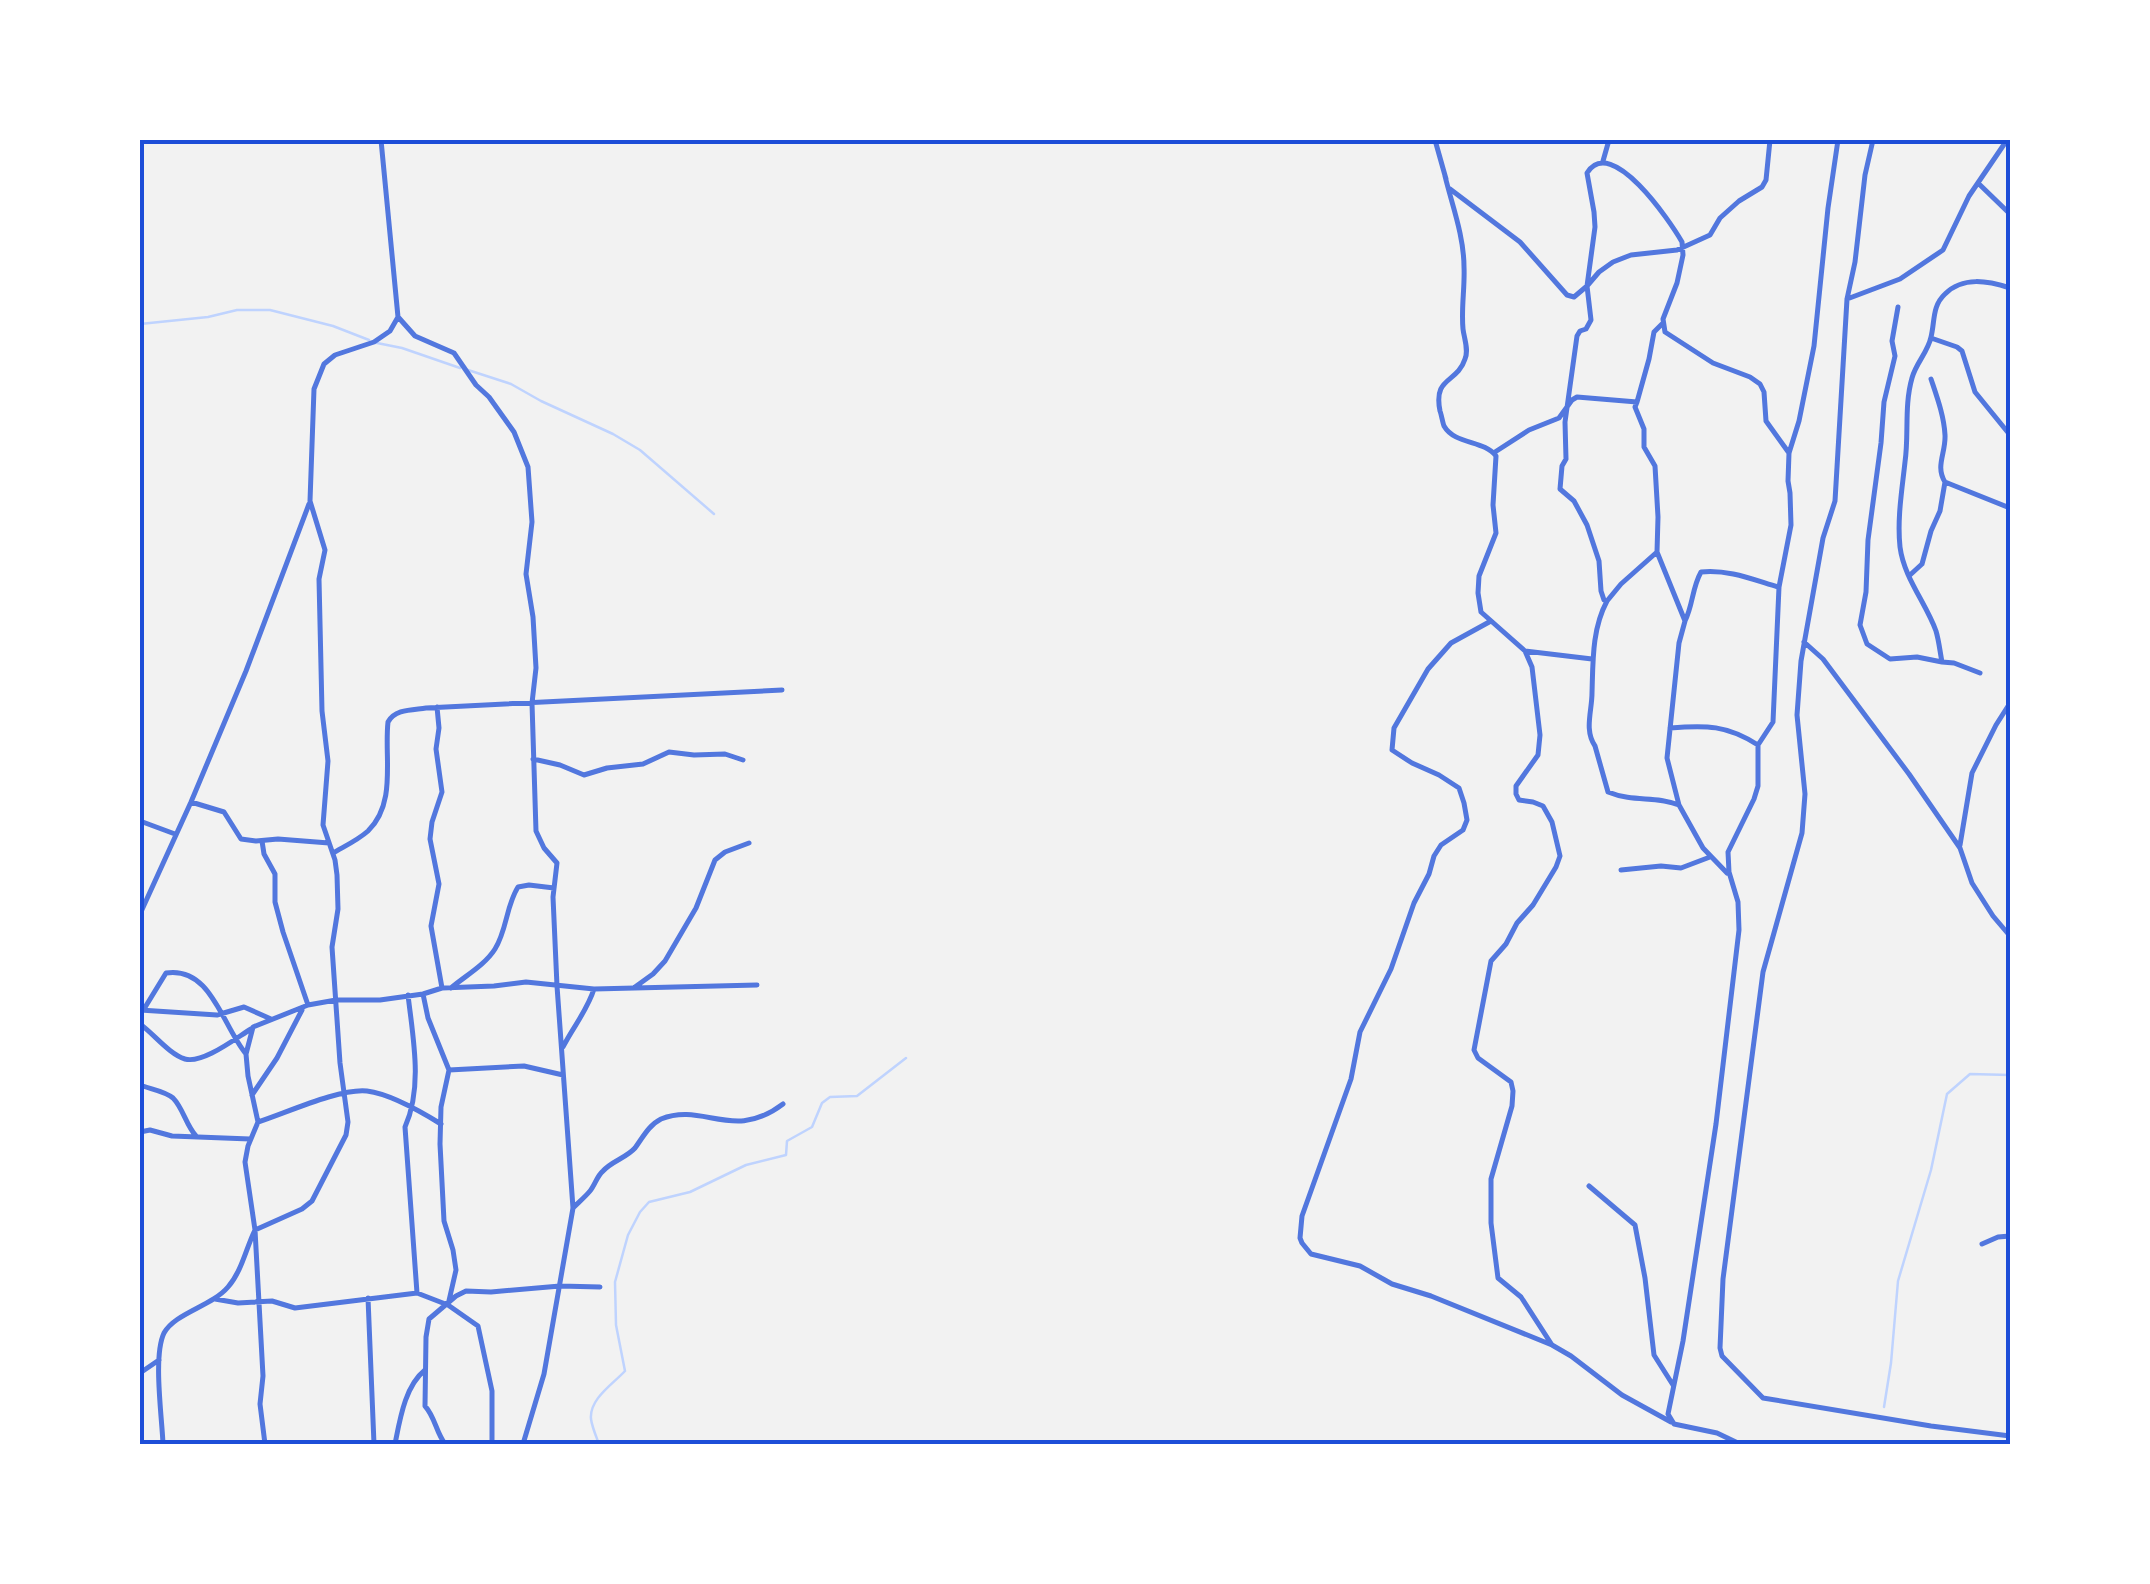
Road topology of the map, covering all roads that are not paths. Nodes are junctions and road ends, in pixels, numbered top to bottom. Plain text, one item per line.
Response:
1 (381, 140) edge
2 (1435, 140) edge
3 (1609, 140) edge
4 (1770, 140) edge
5 (1838, 140) edge
6 (1872, 140) edge
7 (2007, 140) edge
8 (1603, 162) junction
9 (1445, 176) junction
10 (1978, 183) junction
11 (2010, 214) edge
12 (1682, 248) junction
13 (1587, 286) junction
14 (2010, 288) edge
15 (1846, 299) junction
16 (1898, 307) dead end
17 (398, 317) junction
18 (1662, 324) junction
19 (1931, 338) junction
20 (1931, 379) dead end
21 (1637, 402) junction
22 (1567, 407) junction
23 (2010, 435) edge
24 (1495, 452) junction
25 (1789, 453) junction
26 (1945, 482) junction
27 (310, 501) junction
28 (2010, 508) edge
29 (1656, 552) junction
30 (1909, 576) junction
31 (1778, 587) junction
32 (1607, 600) junction
33 (1491, 621) junction
34 (1685, 621) junction
35 (1804, 642) junction
36 (1525, 651) junction
37 (1592, 659) junction
38 (1942, 662) junction
39 (1980, 673) dead end
40 (782, 690) dead end
41 (532, 703) junction
42 (2010, 703) edge
43 (437, 707) junction
44 (1670, 728) junction
45 (1758, 745) junction
46 (533, 759) junction
47 (743, 760) dead end
48 (191, 802) junction
49 (1680, 805) junction
50 (140, 821) edge
51 (175, 834) junction
52 (262, 841) junction
53 (329, 843) junction
54 (749, 843) dead end
55 (1960, 848) junction
56 (333, 853) junction
57 (1711, 856) junction
58 (1620, 870) dead end
59 (1730, 877) junction
60 (554, 888) junction
61 (140, 914) edge
62 (2010, 936) edge
63 (757, 984) dead end
64 (557, 986) junction
65 (442, 988) junction
66 (450, 988) junction
67 (634, 988) junction
68 (594, 989) junction
69 (422, 994) junction
70 (408, 996) junction
71 (336, 1000) junction
72 (306, 1006) junction
73 (142, 1010) edge
74 (220, 1014) junction
75 (271, 1019) junction
76 (140, 1024) edge
77 (253, 1027) junction
78 (234, 1039) junction
79 (562, 1050) junction
80 (246, 1054) junction
81 (449, 1070) junction
82 (563, 1075) junction
83 (140, 1085) edge
84 (345, 1093) junction
85 (252, 1096) junction
86 (783, 1104) dead end
87 (414, 1107) junction
88 (258, 1122) junction
89 (441, 1124) junction
90 (140, 1132) edge
91 (198, 1138) junction
92 (250, 1139) junction
93 (1589, 1186) dead end
94 (573, 1208) junction
95 (255, 1230) junction
96 (2010, 1236) edge
97 (1982, 1244) dead end
98 (560, 1286) junction
99 (600, 1287) dead end
100 (417, 1293) junction
101 (368, 1298) junction
102 (215, 1299) junction
103 (258, 1303) junction
104 (448, 1305) junction
105 (1552, 1344) junction
106 (159, 1360) junction
107 (426, 1368) junction
108 (140, 1373) edge
109 (1673, 1385) junction
110 (1674, 1424) junction
111 (2010, 1436) edge
112 (163, 1444) edge
113 (265, 1444) edge
114 (374, 1444) edge
115 (395, 1444) edge
116 (445, 1444) edge
117 (492, 1444) edge
118 (522, 1444) edge
119 (1740, 1444) edge

1 - 17 street
2 - 9 street
3 - 8 street
4 - 12 street
5 - 25 street
6 - 15 street
7 - 10 street
8 - 12 street
8 - 13 street
9 - 13 street
9 - 24 street
10 - 11 street
10 - 15 street
12 - 13 street
12 - 18 street
13 - 22 street
14 - 19 street
15 - 35 street
16 - 38 street
17 - 27 street
17 - 41 street
18 - 21 street
18 - 25 street
19 - 23 street
19 - 30 street
20 - 26 street
21 - 22 street
21 - 29 street
22 - 24 street
22 - 32 street
24 - 33 street
25 - 31 street
26 - 28 street
26 - 30 street
27 - 48 street
27 - 53 street
29 - 32 street
29 - 34 street
30 - 38 street
31 - 34 street
31 - 45 street
32 - 37 street
33 - 36 street
33 - 105 street
34 - 44 street
35 - 55 street
35 - 111 street
36 - 37 street
36 - 105 street
37 - 49 street
38 - 39 street
40 - 41 street
41 - 43 street
41 - 46 street
42 - 55 street
43 - 56 street
43 - 65 street
44 - 45 street
44 - 49 street
45 - 59 street
46 - 47 street
46 - 60 street
48 - 51 street
48 - 52 street
49 - 57 street
50 - 51 street
51 - 61 street
52 - 53 street
52 - 72 street
53 - 56 street
54 - 67 street
55 - 62 street
56 - 71 street
57 - 58 street
57 - 59 street
59 - 109 street
60 - 64 street
60 - 66 street
63 - 67 street
64 - 66 street
64 - 68 street
64 - 79 street
65 - 66 street
65 - 69 street
67 - 68 street
68 - 79 street
69 - 70 street
69 - 81 street
70 - 71 street
70 - 87 street
71 - 72 street
71 - 84 street
72 - 75 street
72 - 85 street
73 - 74 street
73 - 74 street
74 - 75 street
74 - 78 street
75 - 77 street
76 - 78 street
77 - 78 street
77 - 80 street
78 - 80 street
79 - 82 street
80 - 85 street
81 - 82 street
81 - 89 street
82 - 94 street
83 - 91 street
84 - 87 street
84 - 88 street
84 - 95 street
85 - 88 street
86 - 94 street
87 - 89 street
87 - 100 street
88 - 92 street
89 - 104 street
90 - 91 street
91 - 92 street
92 - 95 street
93 - 109 street
94 - 98 street
95 - 102 street
95 - 103 street
96 - 97 street
98 - 99 street
98 - 104 street
98 - 118 street
100 - 101 street
100 - 104 street
101 - 103 street
101 - 114 street
102 - 103 street
102 - 106 street
103 - 113 street
104 - 107 street
104 - 117 street
105 - 110 street
106 - 108 street
106 - 112 street
107 - 115 street
107 - 116 street
109 - 110 street
110 - 119 street

